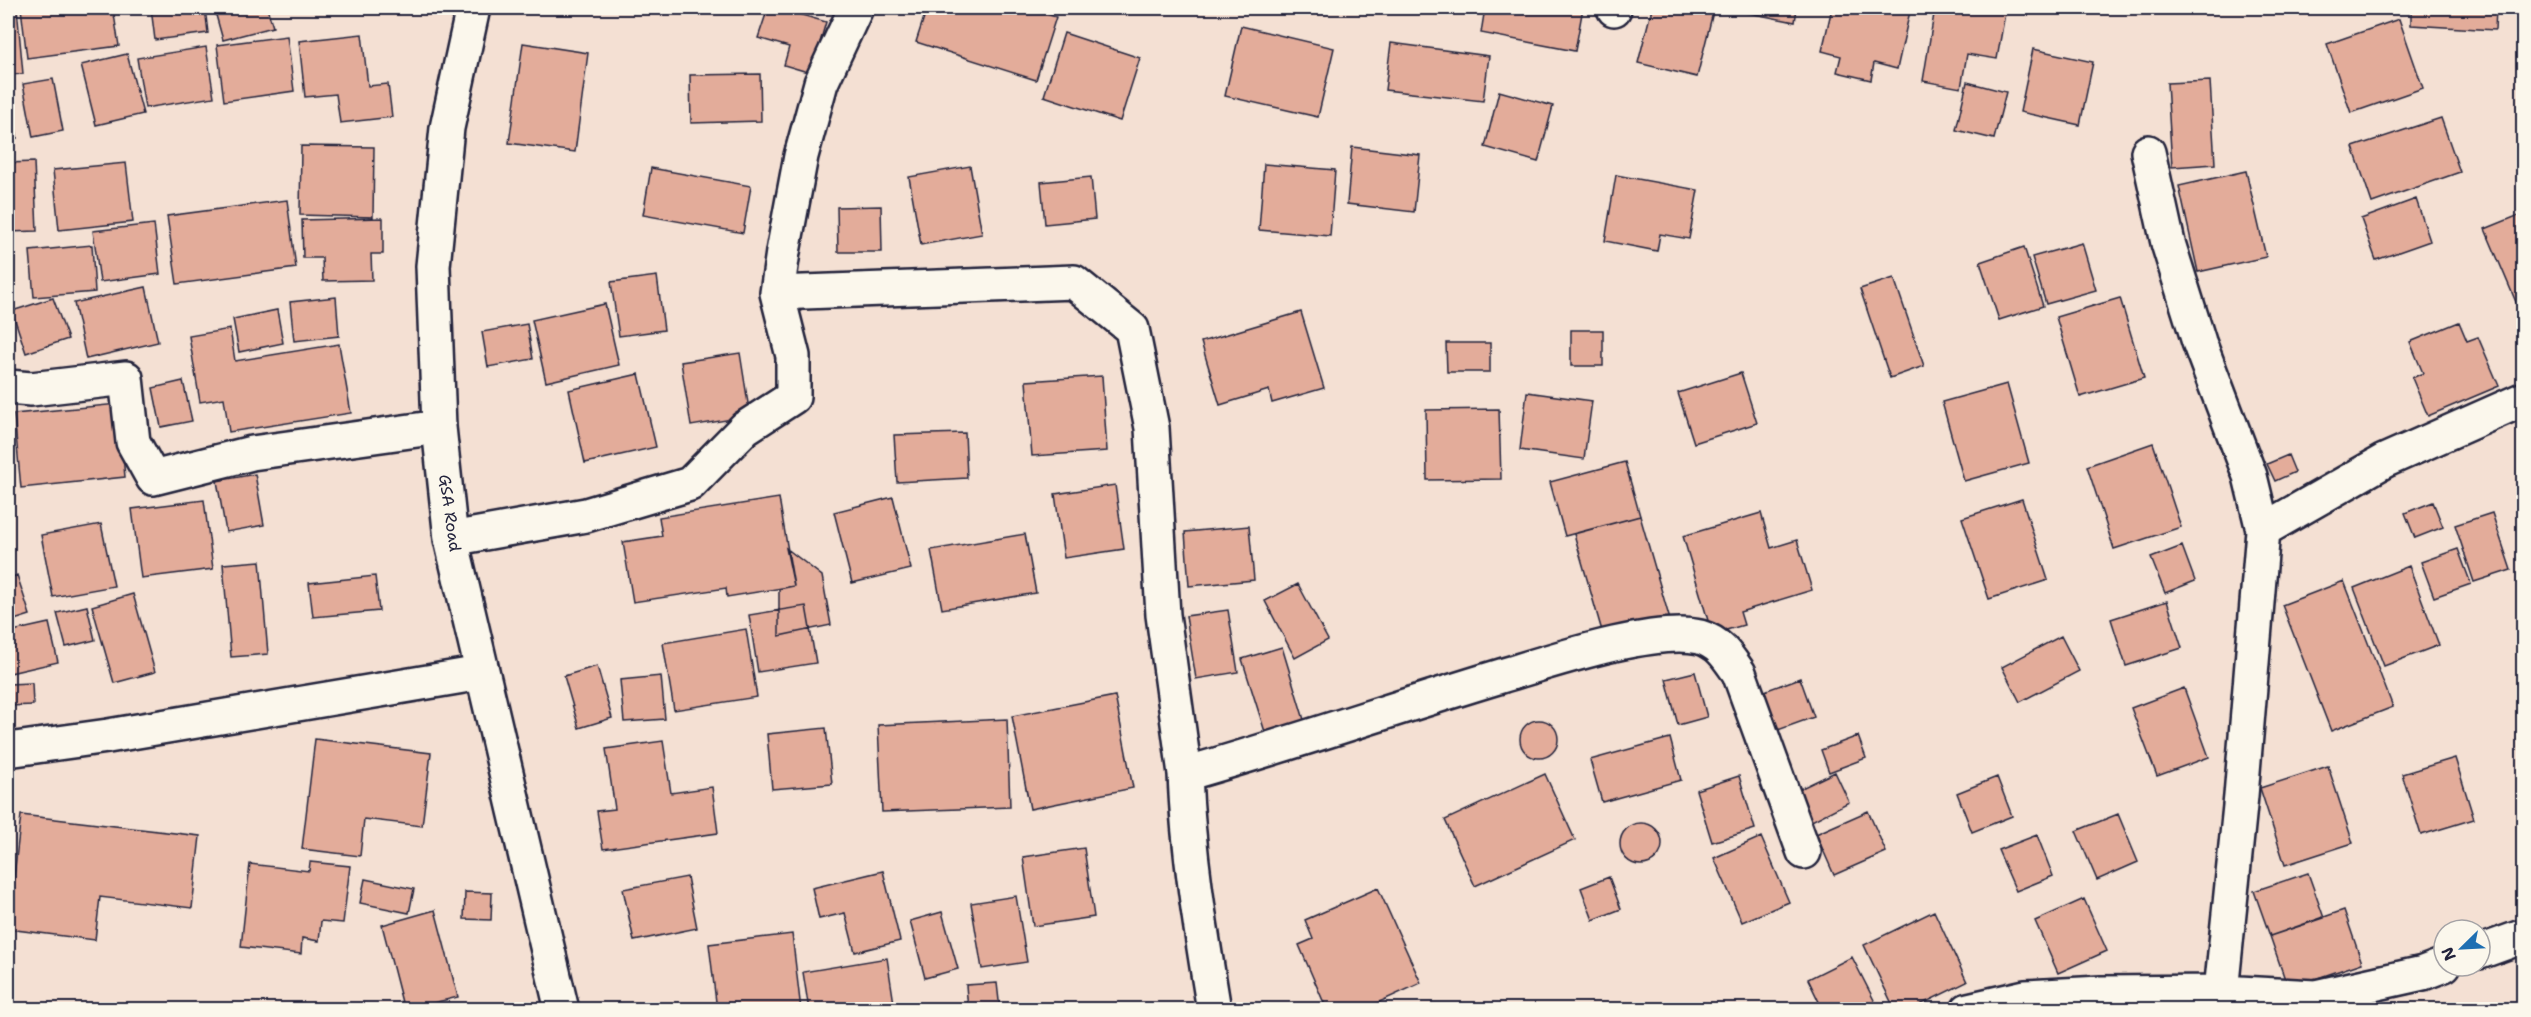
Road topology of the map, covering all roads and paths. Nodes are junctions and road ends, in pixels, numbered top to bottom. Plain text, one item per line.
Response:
1 (473, 8) edge
2 (856, 8) edge
3 (2148, 152) dead end
4 (777, 293) junction
5 (8, 387) edge
6 (2523, 399) edge
7 (439, 427) junction
8 (2263, 530) junction
9 (451, 539) junction
10 (482, 673) junction
11 (8, 750) edge
12 (1185, 774) junction
13 (1804, 852) dead end
14 (2523, 936) edge
15 (2492, 948) edge
16 (2432, 970) edge
17 (2219, 1001) edge
18 (562, 1010) edge
19 (1214, 1010) edge
20 (1968, 1010) edge

1 - 7 street, GSA Road
2 - 4 street
3 - 8 street
4 - 9 street
4 - 12 street
5 - 7 street
6 - 8 street
7 - 9 street, GSA Road
8 - 17 street
9 - 10 street, GSA Road
10 - 11 street
10 - 18 street, GSA Road
12 - 13 street
12 - 19 street
14 - 15 street
16 - 17 street
17 - 20 street

